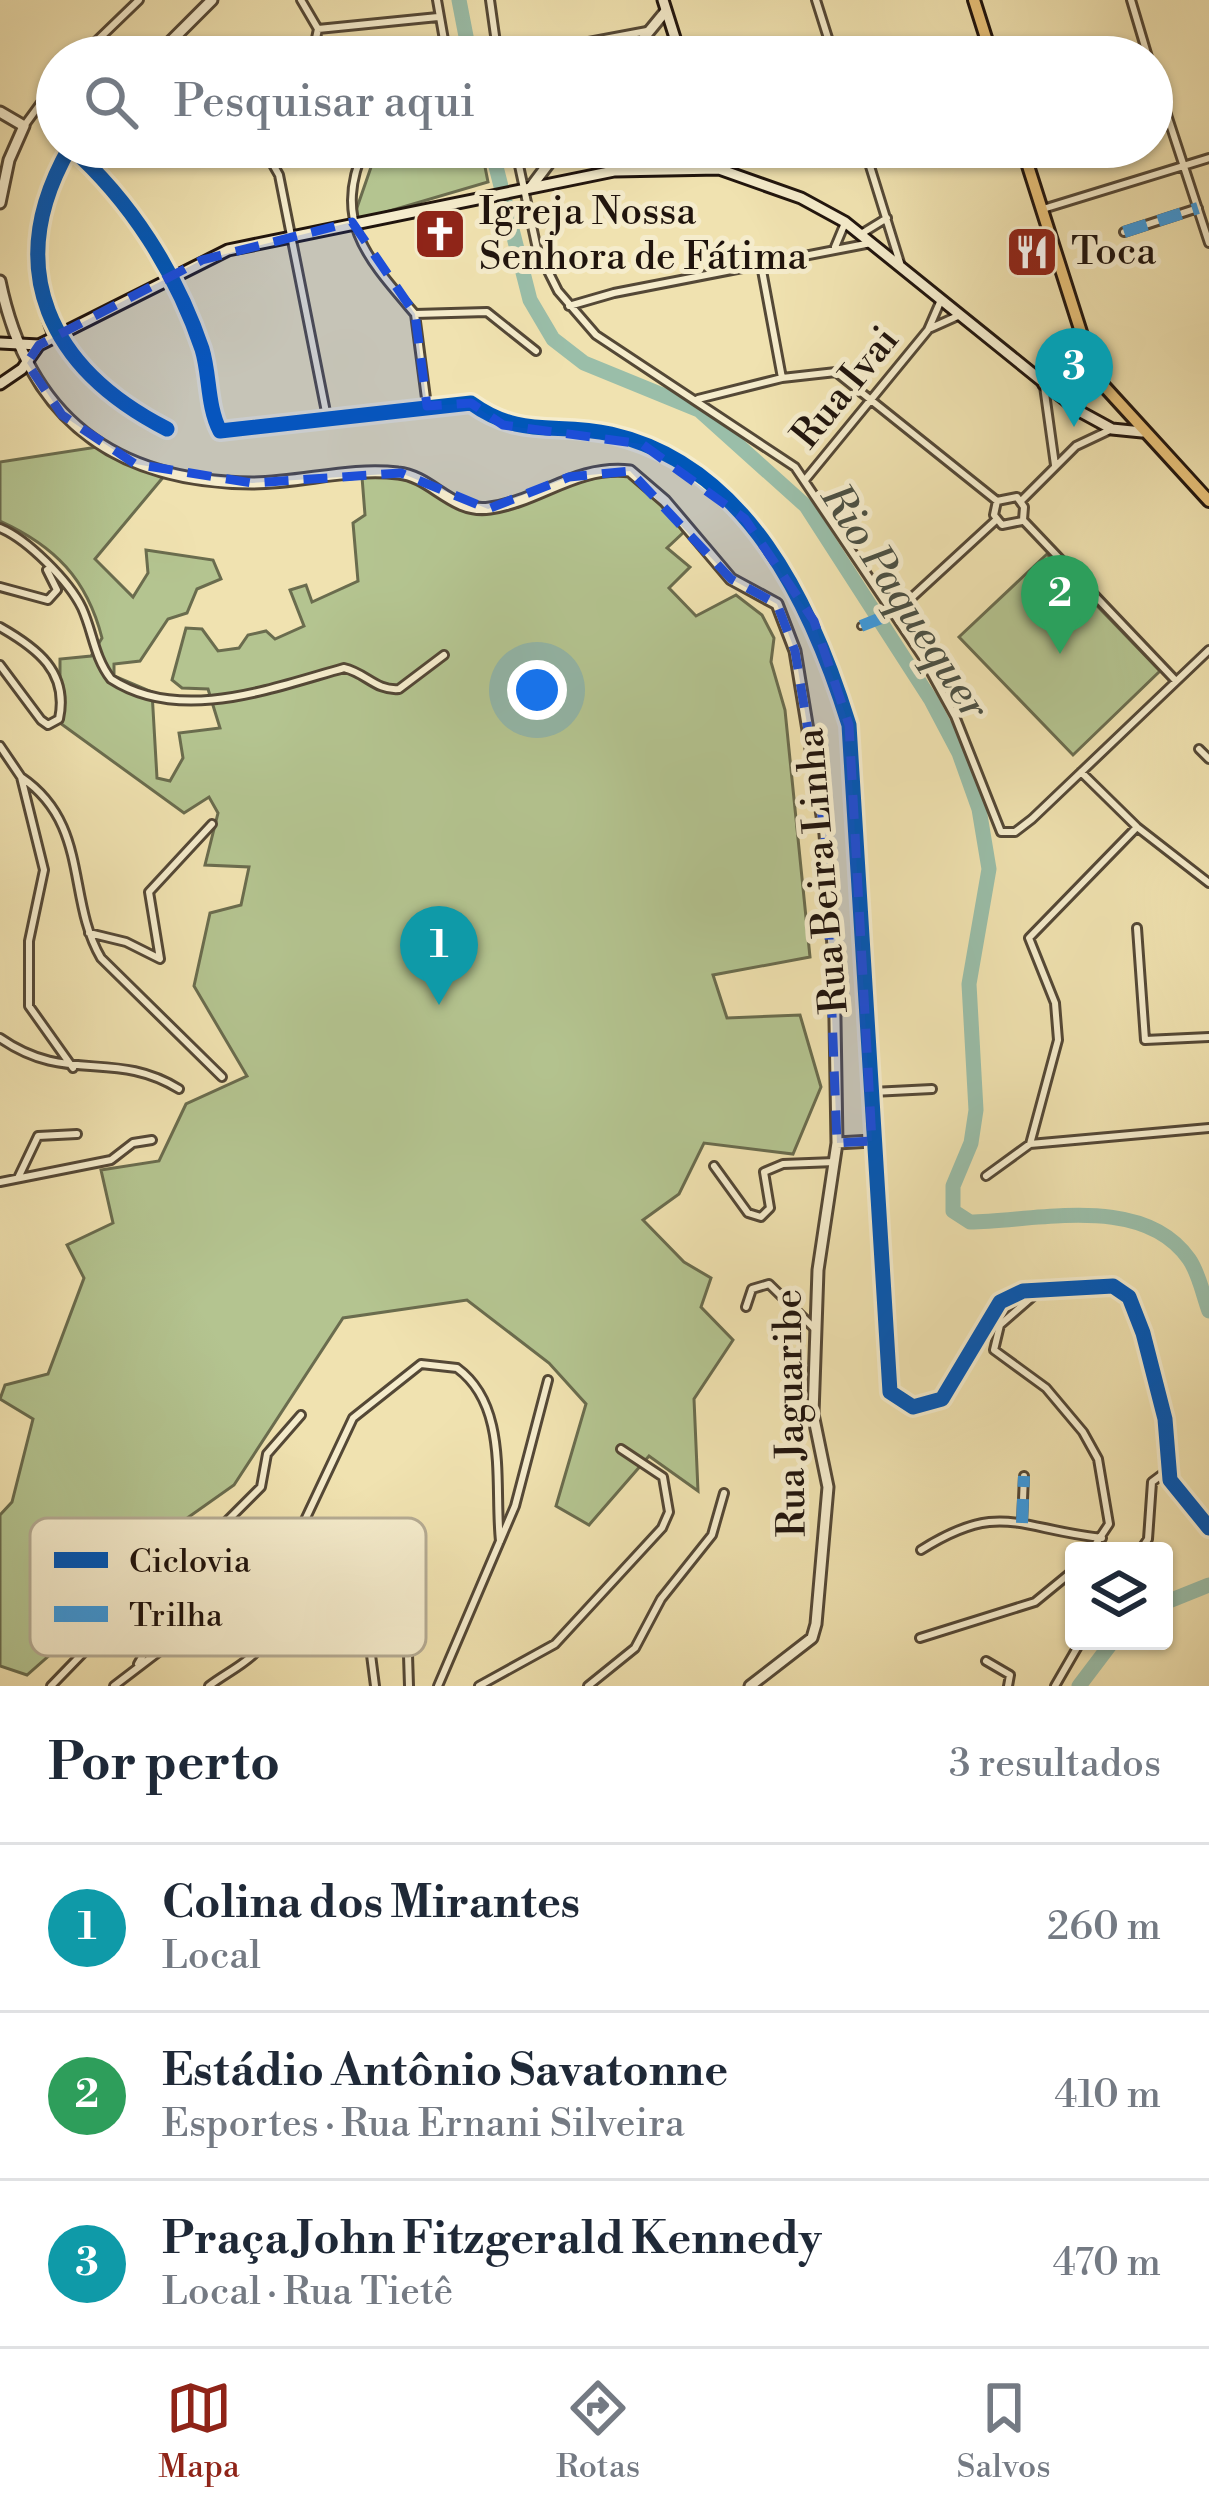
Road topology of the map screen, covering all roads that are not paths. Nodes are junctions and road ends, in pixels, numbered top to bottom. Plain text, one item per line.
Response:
1 (139, 0) edge
2 (212, 0) edge
3 (301, 0) edge
4 (437, 0) edge
5 (490, 0) edge
6 (816, 0) edge
7 (974, 0) edge
8 (1131, 0) edge
9 (664, 6) edge
10 (438, 17) junction
11 (318, 29) junction
12 (647, 31) junction
13 (102, 36) edge
14 (175, 36) edge
15 (316, 36) edge
16 (442, 36) edge
17 (495, 36) edge
18 (620, 36) edge
19 (643, 36) edge
20 (674, 36) edge
21 (827, 36) edge
22 (985, 36) edge
23 (1142, 36) edge
24 (36, 110) edge
25 (0, 112) edge
26 (24, 126) junction
27 (1173, 134) edge
28 (1209, 158) edge
29 (1183, 166) junction
30 (60, 168) edge
31 (92, 168) edge
32 (275, 168) edge
33 (358, 168) edge
34 (519, 168) edge
35 (541, 168) edge
36 (637, 168) edge
37 (680, 168) edge
38 (871, 168) edge
39 (1029, 168) edge
40 (718, 169) joint
41 (522, 188) junction
42 (0, 203) edge
43 (1198, 208) junction
44 (1043, 209) junction
45 (887, 218) junction
46 (352, 222) junction
47 (845, 222) junction
48 (1124, 232) dead end
49 (861, 234) junction
50 (291, 235) junction
51 (873, 243) junction
52 (1209, 243) edge
53 (835, 247) junction
54 (761, 265) junction
55 (901, 266) junction
56 (169, 277) junction
57 (0, 280) edge
58 (941, 300) junction
59 (569, 306) junction
60 (415, 314) junction
61 (961, 315) junction
62 (928, 330) junction
63 (55, 338) junction
64 (16, 342) junction
65 (0, 344) edge
66 (39, 346) junction
67 (536, 351) dead end
68 (1087, 351) junction
69 (26, 363) junction
70 (782, 378) junction
71 (0, 384) edge
72 (1044, 384) junction
73 (698, 399) junction
74 (874, 399) junction
75 (427, 406) junction
76 (327, 421) junction
77 (167, 429) dead end
78 (1112, 429) junction
79 (1142, 432) junction
80 (1055, 465) junction
81 (805, 480) junction
82 (997, 501) junction
83 (1021, 501) junction
84 (1209, 501) edge
85 (996, 520) junction
86 (1023, 520) junction
87 (0, 528) edge
88 (47, 569) junction
89 (0, 587) edge
90 (896, 612) junction
91 (861, 626) dead end
92 (0, 627) edge
93 (1209, 650) edge
94 (443, 655) dead end
95 (0, 665) edge
96 (1175, 681) junction
97 (0, 746) edge
98 (1198, 749) dead end
99 (1209, 759) edge
100 (1081, 771) junction
101 (21, 777) junction
102 (212, 824) dead end
103 (1136, 827) junction
104 (1209, 884) edge
105 (1137, 928) dead end
106 (89, 933) junction
107 (1209, 1036) edge
108 (0, 1038) edge
109 (73, 1068) junction
110 (222, 1077) dead end
111 (179, 1089) dead end
112 (932, 1089) dead end
113 (868, 1092) junction
114 (1209, 1128) edge
115 (77, 1134) dead end
116 (152, 1139) dead end
117 (872, 1141) junction
118 (837, 1144) junction
119 (1030, 1144) junction
120 (836, 1162) junction
121 (714, 1166) dead end
122 (986, 1176) dead end
123 (18, 1178) junction
124 (0, 1182) edge
125 (1042, 1289) junction
126 (746, 1307) dead end
127 (816, 1330) junction
128 (548, 1380) dead end
129 (301, 1415) dead end
130 (621, 1449) dead end
131 (1169, 1470) junction
132 (1024, 1476) dead end
133 (724, 1492) dead end
134 (230, 1518) edge
135 (306, 1518) edge
136 (1022, 1522) junction
137 (1209, 1528) edge
138 (1102, 1538) junction
139 (500, 1541) junction
140 (1098, 1542) edge
141 (1146, 1542) edge
142 (920, 1550) dead end
143 (1065, 1577) edge
144 (920, 1638) dead end
145 (1076, 1650) edge
146 (80, 1656) edge
147 (142, 1656) edge
148 (154, 1656) edge
149 (252, 1656) edge
150 (371, 1656) edge
151 (408, 1656) edge
152 (986, 1661) dead end
153 (138, 1664) junction
154 (51, 1686) edge
155 (114, 1686) edge
156 (209, 1686) edge
157 (375, 1686) edge
158 (409, 1686) edge
159 (438, 1686) edge
160 (478, 1686) edge
161 (588, 1686) edge
162 (750, 1686) edge
163 (1008, 1686) edge
164 (1055, 1686) edge

1 - 13 street
2 - 14 street
3 - 11 street
4 - 10 street
5 - 17 street
6 - 21 street
7 - 22 main road
8 - 23 street
9 - 12 street
9 - 20 street
10 - 11 street
10 - 16 street
11 - 15 street
12 - 18 street
12 - 19 street
24 - 26 street
25 - 26 street
26 - 42 street
27 - 29 street
28 - 29 street
29 - 43 street
29 - 44 street
30 - 63 street
31 - 56 street
32 - 50 street
33 - 46 street
34 - 41 street
35 - 41 street
36 - 41 street
37 - 40 street
38 - 45 street
39 - 44 main road
40 - 47 street
41 - 46 street
41 - 59 street
43 - 48 street
43 - 52 street
44 - 68 main road
45 - 49 street
45 - 55 street
46 - 50 street
46 - 60 street
47 - 49 street
47 - 53 street
49 - 51 street
50 - 56 street
50 - 76 street
51 - 53 street
51 - 55 street
53 - 54 street
54 - 59 street
54 - 70 street
55 - 58 street
56 - 63 street
56 - 76 street, Rua Beira Linha
57 - 64 street
58 - 61 street
58 - 62 street, Rua Ivai
59 - 73 street
60 - 67 street
60 - 75 street
61 - 62 street, Rua Ivai
61 - 72 street
62 - 74 street, Rua Ivai
63 - 66 street
63 - 77 street
64 - 65 street
64 - 66 street
64 - 69 street
66 - 69 street
68 - 72 main road
68 - 79 main road
69 - 71 street
69 - 118 street, Rua Jaguaribe
70 - 73 street
70 - 74 street
72 - 78 street
72 - 80 street
73 - 81 street
74 - 81 street, Rua Ivai
74 - 82 street
75 - 76 street, Rua Beira Linha
75 - 113 street, Rua Beira Linha
78 - 79 street
78 - 80 street
79 - 84 main road
80 - 83 street
81 - 90 street
82 - 83 street
82 - 85 street
83 - 86 street
85 - 86 street
85 - 90 street
86 - 96 street
87 - 88 street
88 - 89 street
88 - 94 street
90 - 91 street
90 - 100 street
92 - 95 street
93 - 96 street
96 - 100 street
97 - 101 street
98 - 99 street
100 - 103 street
101 - 106 street
101 - 109 street
102 - 106 street
103 - 104 street
103 - 119 street
105 - 107 street
106 - 110 street
108 - 109 street
109 - 111 street
112 - 113 street
113 - 117 street, Rua Beira Linha
114 - 119 street
115 - 123 street
116 - 123 street
117 - 118 street
117 - 125 street, Rua Beira Linha
118 - 120 street, Rua Jaguaribe
119 - 122 street
120 - 121 street
120 - 127 street, Rua Jaguaribe
123 - 124 street
125 - 131 street
125 - 138 street
126 - 127 street
127 - 162 street, Rua Jaguaribe
128 - 139 street
129 - 134 street
130 - 160 street
131 - 137 street
131 - 141 street
132 - 136 street
133 - 161 street
135 - 139 street
136 - 138 street
136 - 142 street
138 - 140 street
139 - 159 street
143 - 144 street
145 - 164 street
146 - 154 street
147 - 153 street
148 - 153 street
149 - 156 street
150 - 157 street
151 - 158 street
152 - 163 street
153 - 155 street

